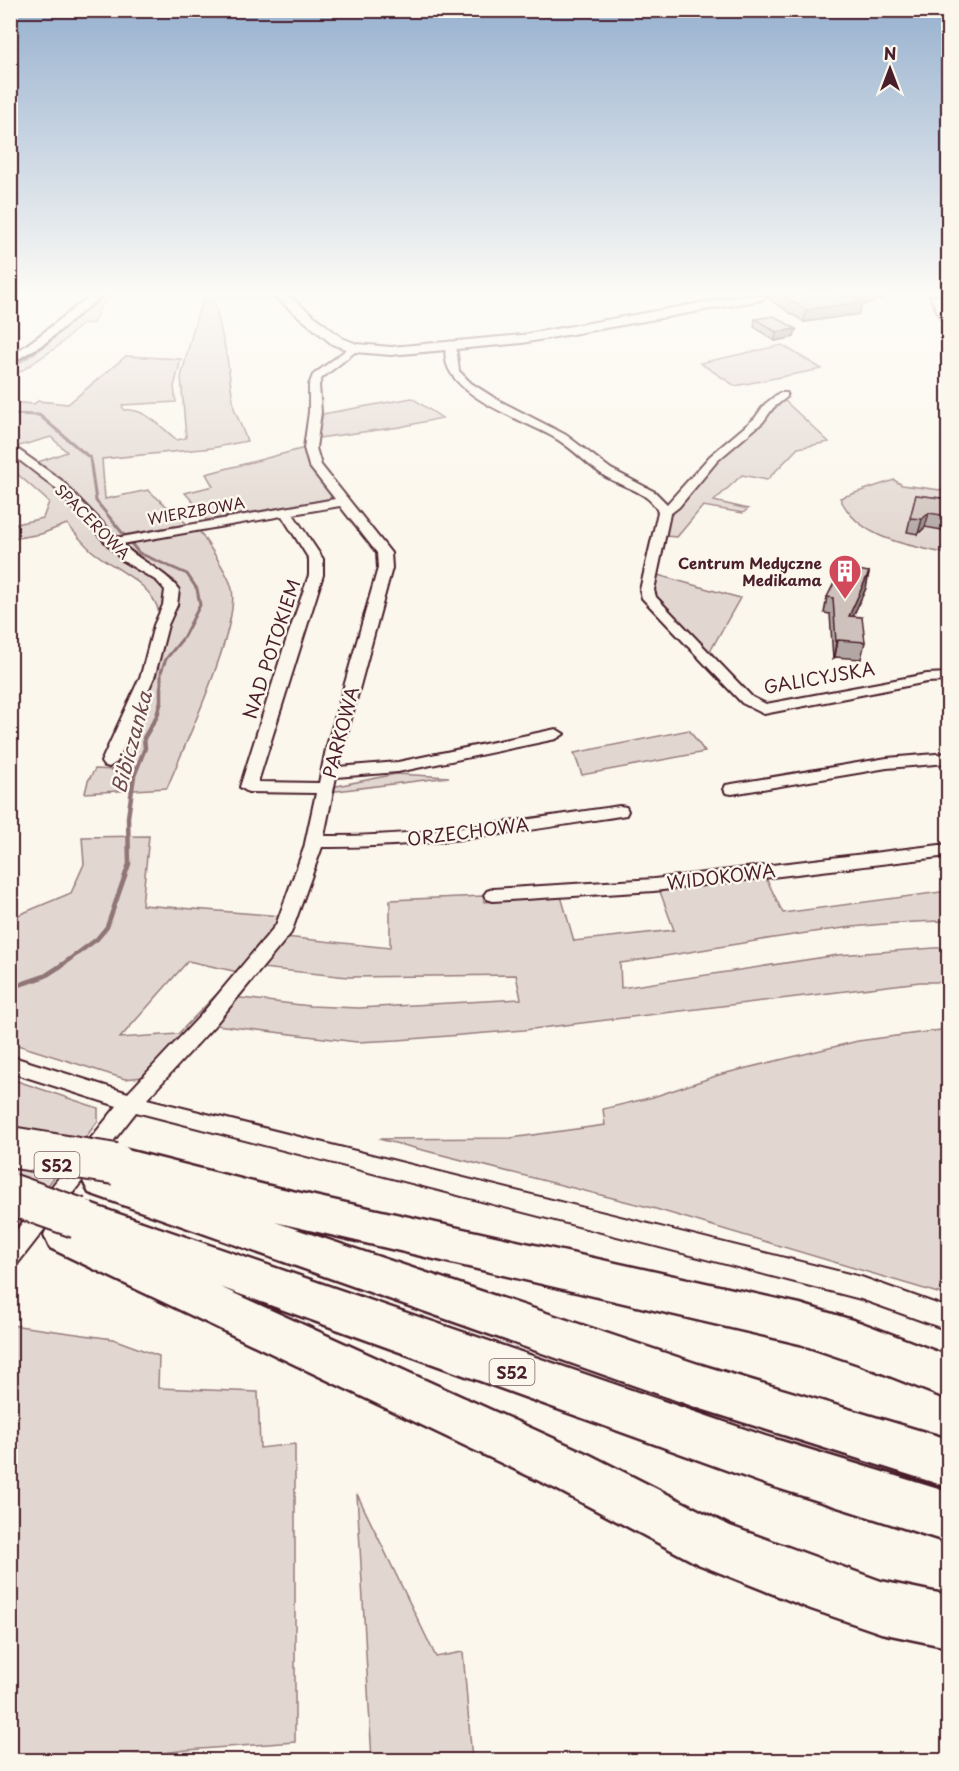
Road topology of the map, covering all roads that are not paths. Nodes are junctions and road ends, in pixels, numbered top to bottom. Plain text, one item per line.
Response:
1 (318, 379) edge
2 (460, 379) edge
3 (783, 395) dead end
4 (10, 447) edge
5 (342, 502) junction
6 (285, 511) junction
7 (664, 512) junction
8 (116, 541) junction
9 (948, 676) edge
10 (556, 734) dead end
11 (948, 758) edge
12 (109, 762) dead end
13 (326, 781) junction
14 (732, 789) dead end
15 (620, 811) dead end
16 (315, 841) junction
17 (948, 850) edge
18 (493, 895) dead end
19 (10, 1064) edge
20 (132, 1102) junction
21 (10, 1148) edge
22 (109, 1172) junction
23 (10, 1194) edge
24 (10, 1204) edge
25 (72, 1226) junction
26 (10, 1256) edge
27 (948, 1318) edge
28 (948, 1377) edge
29 (948, 1463) edge
30 (948, 1516) edge
31 (948, 1622) edge

1 - 5 street, PARKOWA
2 - 7 street
3 - 7 street
4 - 8 street, SPACEROWA
5 - 6 street
5 - 13 street, PARKOWA
6 - 8 street, WIERZBOWA
6 - 13 street, NAD POTOKIEM
7 - 9 street, GALICYJSKA
8 - 12 street, SPACEROWA
10 - 13 street
11 - 14 street
13 - 16 street, PARKOWA
15 - 16 street, ORZECHOWA
16 - 20 street, PARKOWA
17 - 18 street, WIDOKOWA
19 - 20 street
20 - 26 street, PARKOWA
20 - 27 street
21 - 22 highway, S52
22 - 28 highway
22 - 29 highway, S52
23 - 25 highway, S52, bridge
24 - 25 highway
25 - 30 highway, S52
25 - 31 highway

